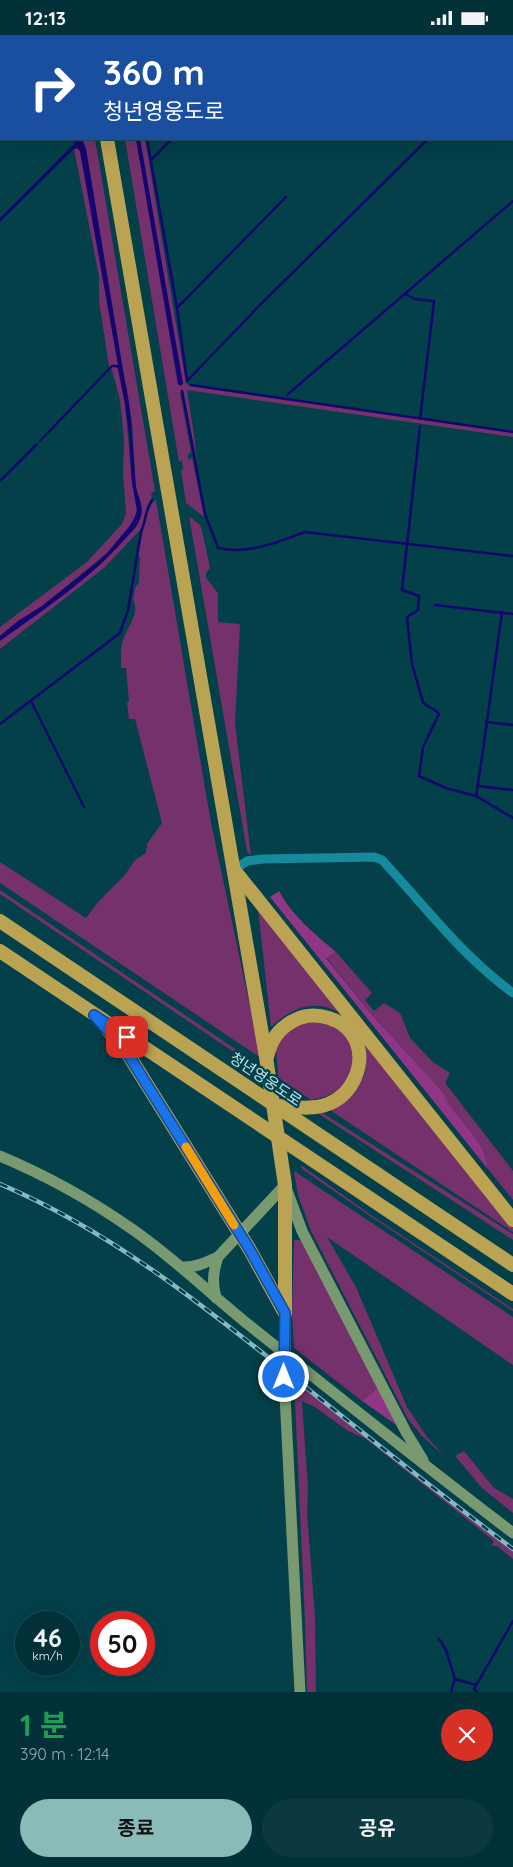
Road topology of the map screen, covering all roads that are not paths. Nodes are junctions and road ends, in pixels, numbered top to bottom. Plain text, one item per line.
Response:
1 (107, 140) edge
2 (234, 870) junction
3 (0, 921) edge
4 (0, 951) edge
5 (513, 993) edge
6 (94, 1015) junction
7 (266, 1057) junction
8 (285, 1109) junction
9 (0, 1156) edge
10 (285, 1185) junction
11 (513, 1220) edge
12 (218, 1257) junction
13 (513, 1265) edge
14 (181, 1267) junction
15 (513, 1294) edge
16 (216, 1298) junction
17 (285, 1313) junction
18 (428, 1469) junction
19 (513, 1533) edge
20 (300, 1692) edge

1 - 2 highway
2 - 5 street
2 - 7 highway
2 - 11 highway
3 - 8 highway, 청년영웅도로
4 - 6 highway
6 - 15 highway
6 - 17 highway
7 - 8 highway
7 - 10 highway
8 - 13 highway, 청년영웅도로
9 - 14 main road
10 - 12 main road
10 - 17 highway
10 - 18 main road
12 - 14 main road
12 - 16 main road
14 - 16 main road
16 - 18 main road
17 - 20 main road
18 - 19 main road

